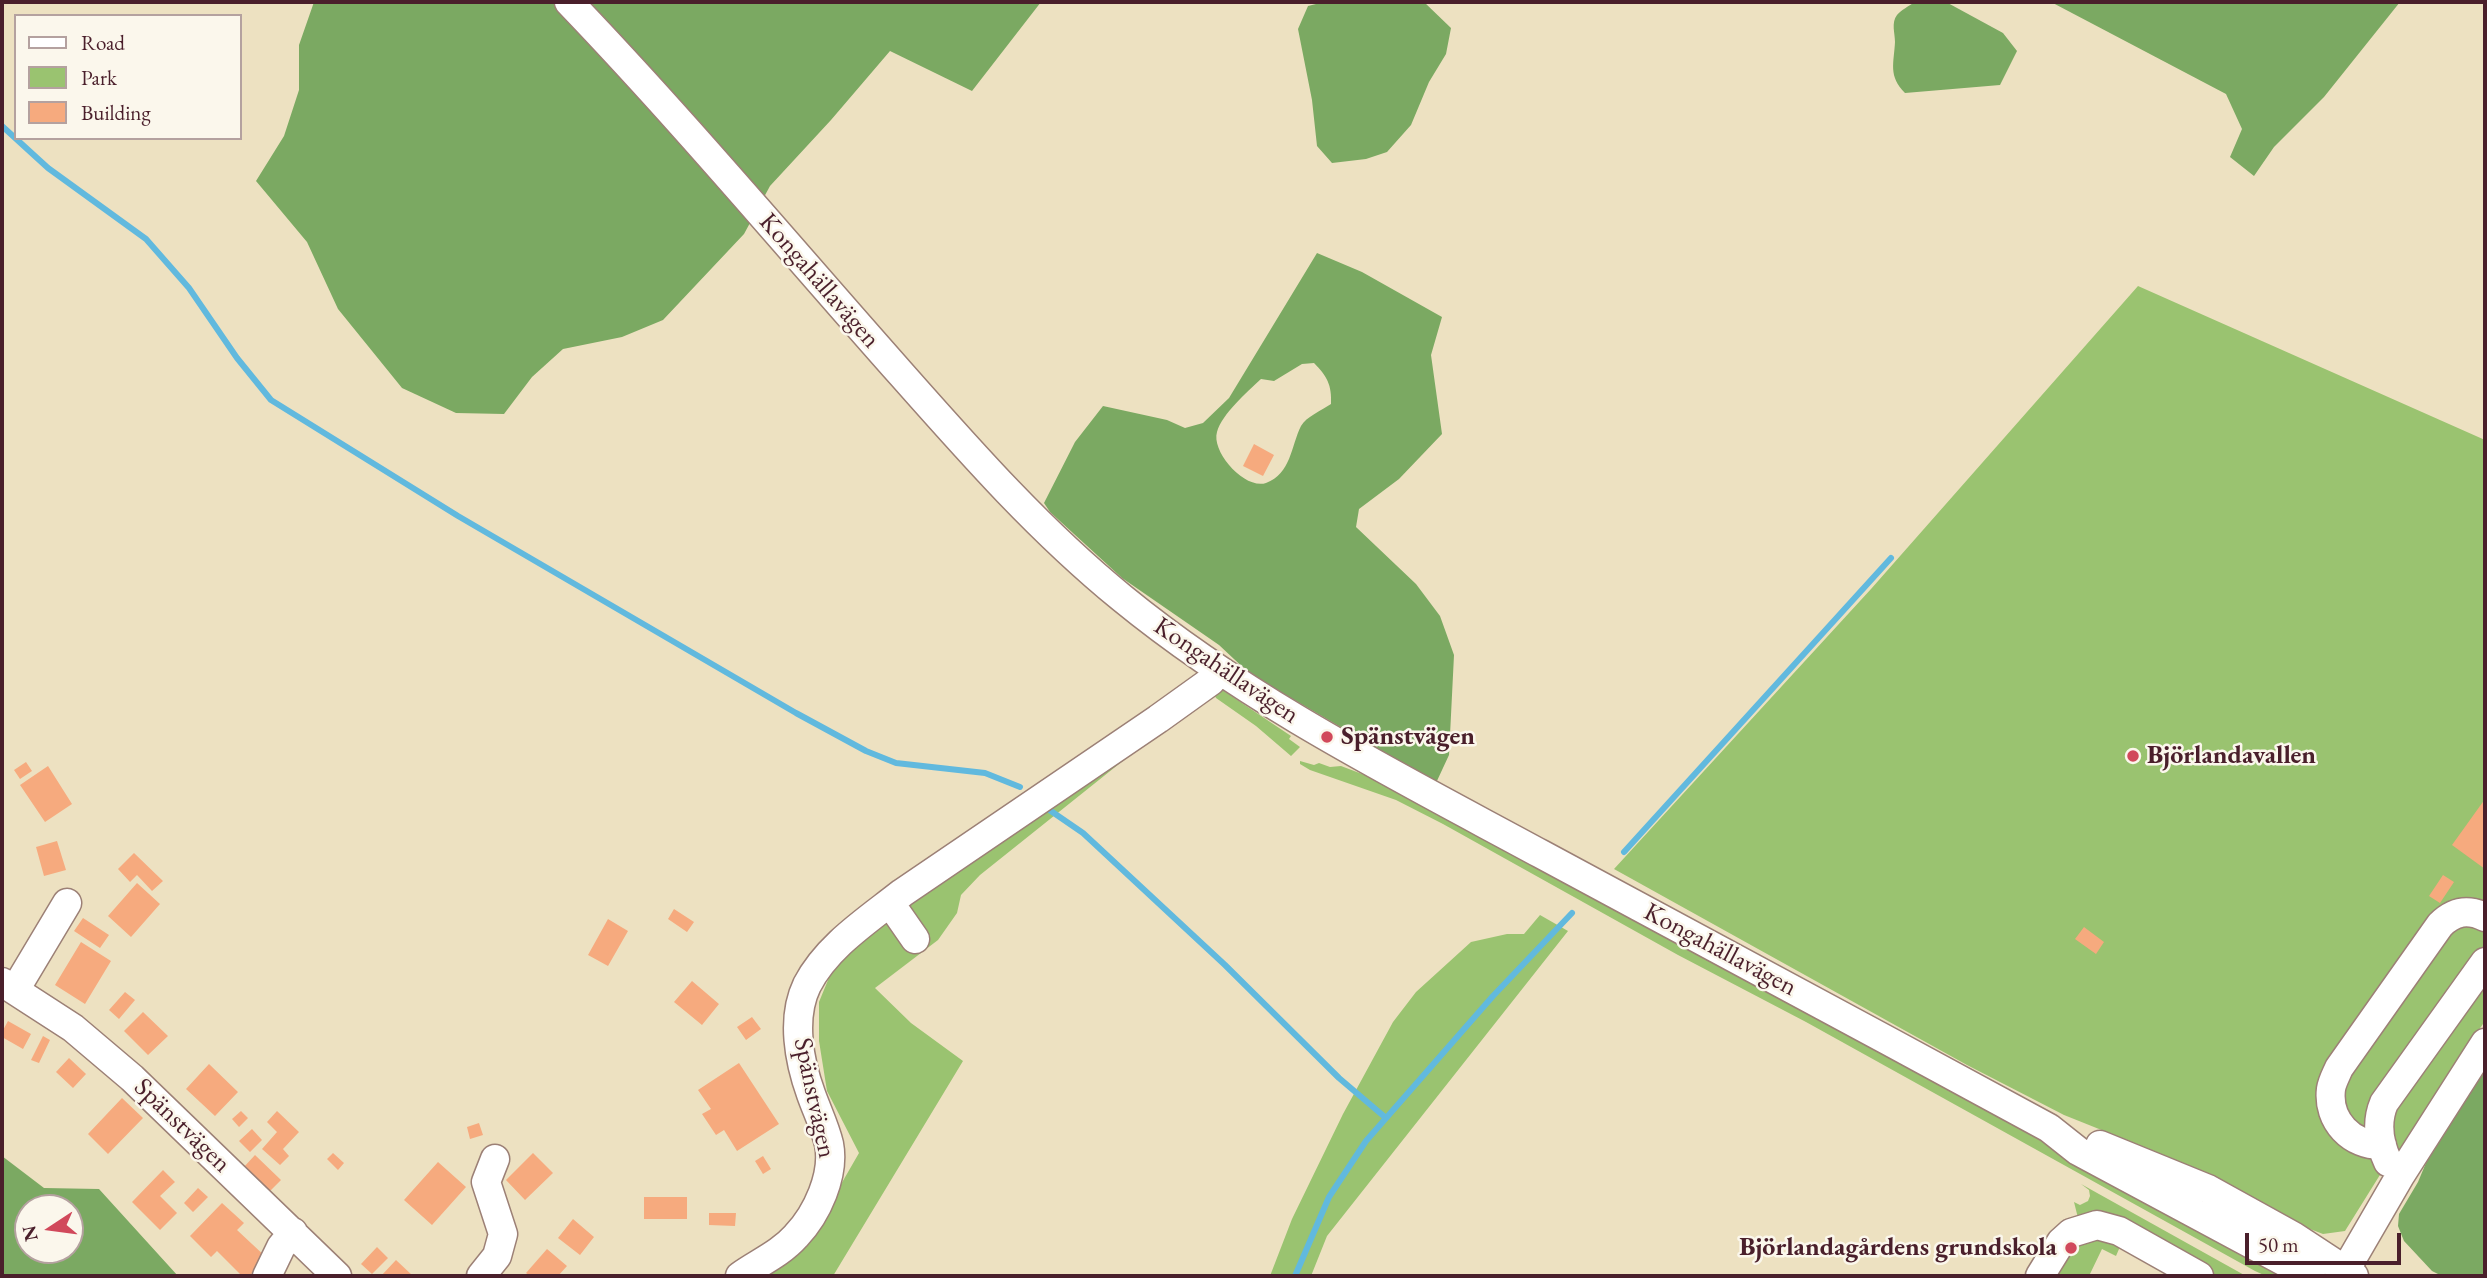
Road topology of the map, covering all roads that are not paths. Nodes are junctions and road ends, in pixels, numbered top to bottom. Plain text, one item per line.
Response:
1 (569, 2) edge
2 (1219, 670) junction
3 (890, 902) junction
4 (67, 903) dead end
5 (2485, 917) edge
6 (915, 939) dead end
7 (2485, 962) edge
8 (8, 986) edge
9 (2485, 1043) edge
10 (2380, 1113) junction
11 (2335, 1115) junction
12 (2049, 1128) junction
13 (2382, 1146) junction
14 (495, 1159) dead end
15 (2400, 1176) junction
16 (293, 1232) junction
17 (2347, 1274) edge
18 (267, 1276) edge
19 (337, 1276) edge
20 (481, 1276) edge
21 (740, 1276) edge
22 (2040, 1276) edge
23 (2199, 1276) edge
24 (2311, 1276) edge

1 - 2 street, Kongahällavägen
2 - 3 street, Spänstvägen
2 - 12 street, Kongahällavägen
3 - 6 street
3 - 21 street, Spänstvägen
4 - 8 street, Spänstvägen
5 - 11 street
7 - 10 street
8 - 16 street, Spänstvägen
9 - 15 street
10 - 11 street
10 - 13 street
11 - 13 street
12 - 17 street, Kongahällavägen
12 - 24 street, Kongahällavägen
13 - 15 street
14 - 20 street
15 - 17 street
16 - 18 street
16 - 19 street, Spänstvägen
22 - 23 street

